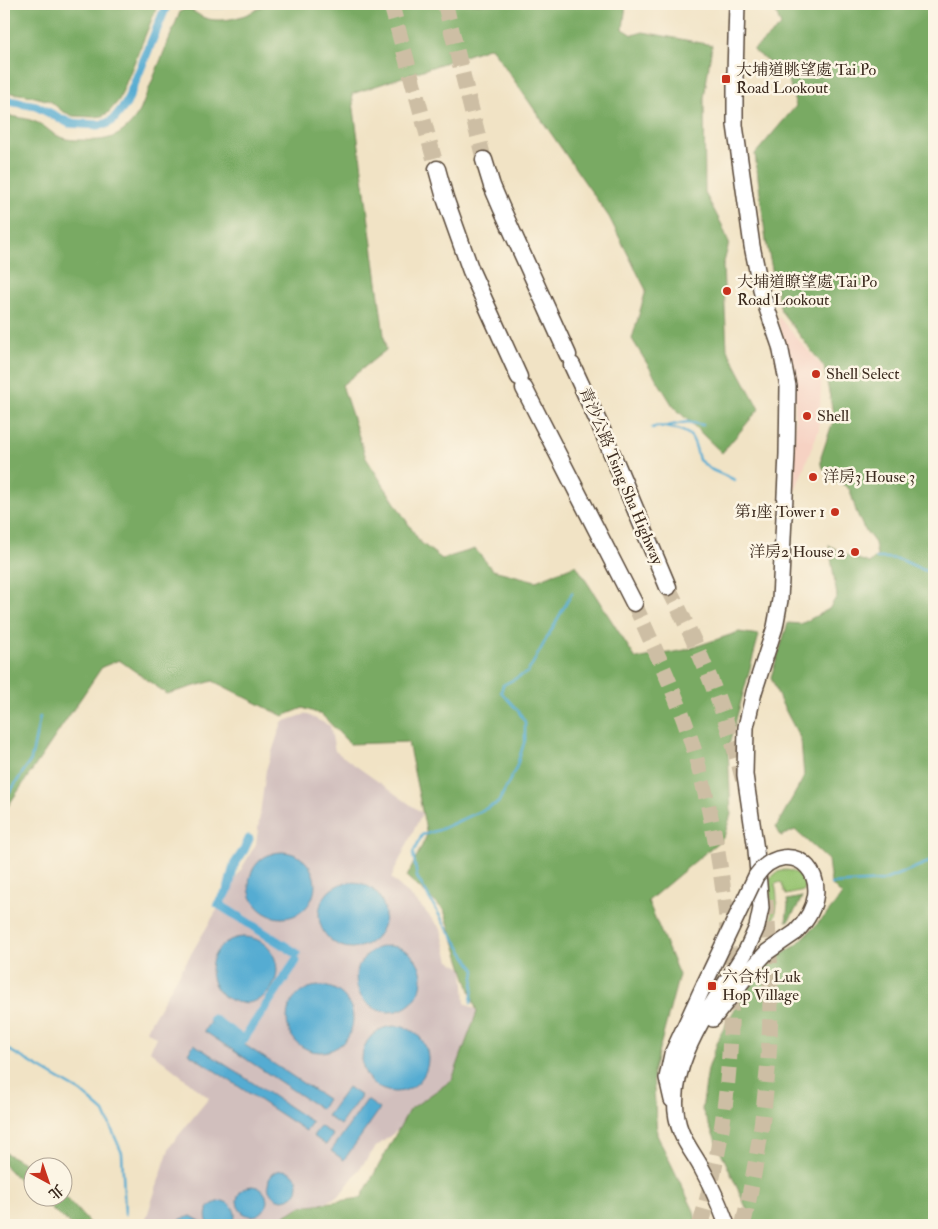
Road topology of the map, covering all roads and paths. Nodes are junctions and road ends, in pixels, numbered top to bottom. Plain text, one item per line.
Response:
1 (737, 4) edge
2 (484, 160) tunnel mouth
3 (437, 168) tunnel mouth
4 (668, 587) tunnel mouth
5 (634, 603) tunnel mouth
6 (689, 1047) junction
7 (677, 1115) junction
8 (727, 1225) edge

1 - 6 main road
2 - 4 highway, 青沙公路 Tsing Sha Highway
3 - 5 highway
6 - 7 main road
6 - 7 main road, bridge
7 - 8 main road

